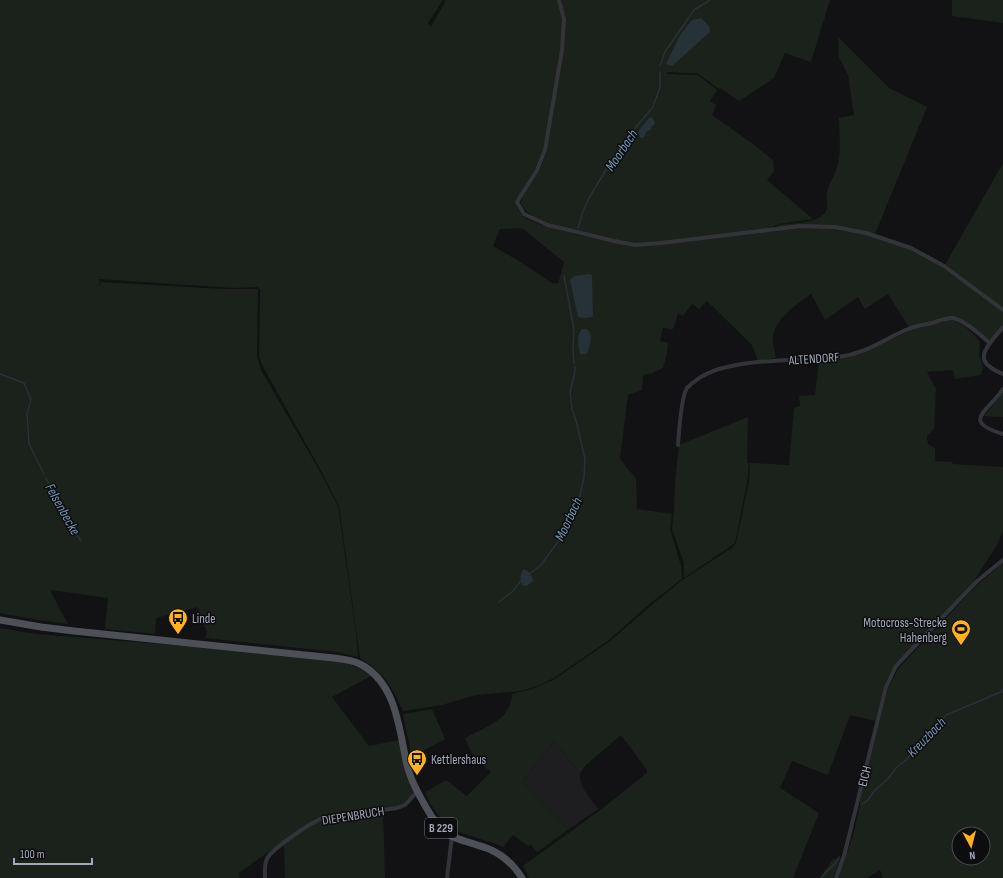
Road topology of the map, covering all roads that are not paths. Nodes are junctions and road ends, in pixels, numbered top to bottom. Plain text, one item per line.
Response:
1 (559, 0) edge
2 (1003, 310) edge
3 (1003, 327) edge
4 (990, 343) junction
5 (1003, 374) edge
6 (1003, 389) edge
7 (1003, 434) edge
8 (678, 445) dead end
9 (1003, 560) edge
10 (0, 620) edge
11 (417, 792) junction
12 (452, 836) junction
13 (265, 878) edge
14 (448, 878) edge
15 (522, 878) edge
16 (836, 878) edge

1 - 2 street
3 - 4 street
4 - 5 street
4 - 8 street, ALTENDORF
6 - 7 street
9 - 16 street, EICH
10 - 11 main road, B 229
11 - 12 main road, B 229
11 - 13 street, DIEPENBRUCH
12 - 14 street
12 - 15 main road, B 229

